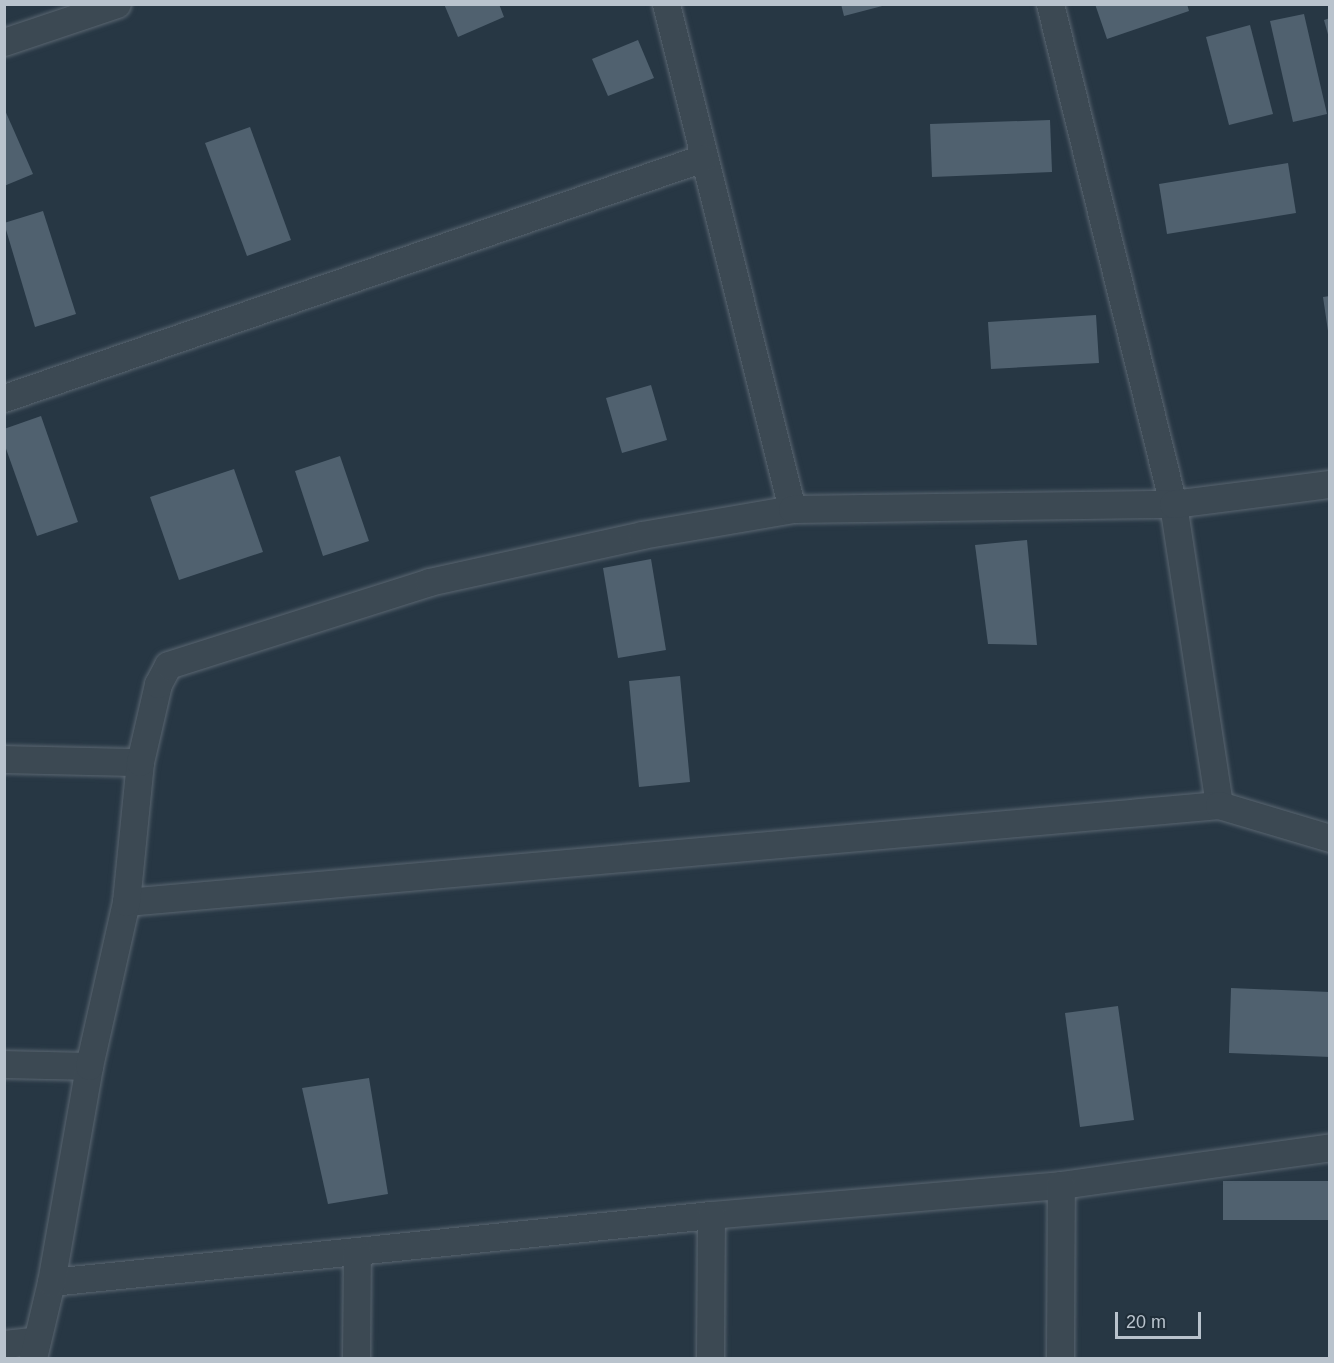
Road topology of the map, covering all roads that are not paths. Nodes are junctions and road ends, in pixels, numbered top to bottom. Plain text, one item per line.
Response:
1 (117, 4) edge
2 (666, 4) edge
3 (1050, 4) edge
4 (4, 42) edge
5 (704, 158) junction
6 (4, 398) edge
7 (1329, 484) edge
8 (1173, 504) junction
9 (792, 509) junction
10 (4, 759) edge
11 (140, 762) junction
12 (1219, 804) junction
13 (1329, 838) edge
14 (126, 902) junction
15 (4, 1064) edge
16 (89, 1066) junction
17 (1329, 1147) edge
18 (1061, 1185) junction
19 (711, 1215) junction
20 (357, 1251) junction
21 (51, 1282) junction
22 (4, 1344) edge
23 (34, 1350) edge
24 (356, 1359) edge
25 (711, 1359) edge
26 (1060, 1359) edge

1 - 4 street
2 - 5 street
3 - 8 street
5 - 6 street
5 - 9 street
7 - 8 street
8 - 9 street
8 - 12 street
9 - 11 street
10 - 11 street
11 - 14 street
12 - 13 street
12 - 14 street
14 - 16 street
15 - 16 street
16 - 21 street
17 - 18 street
18 - 19 street
18 - 26 street
19 - 20 street
19 - 25 street
20 - 21 street
20 - 24 street
21 - 23 street
22 - 23 street

